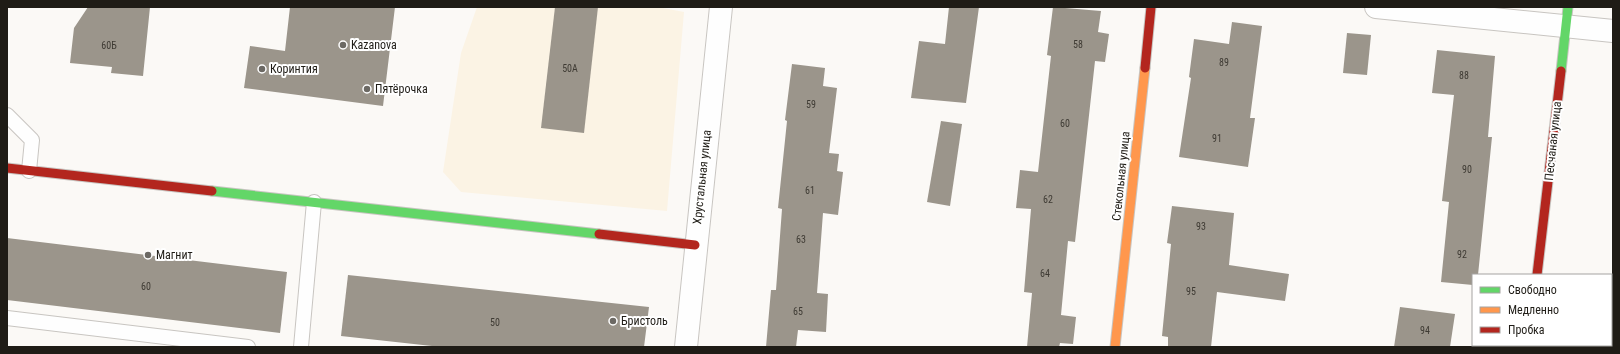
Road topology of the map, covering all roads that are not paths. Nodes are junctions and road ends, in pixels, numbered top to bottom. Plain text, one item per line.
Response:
1 (721, 7) edge
2 (1151, 7) edge
3 (1376, 7) edge
4 (1567, 17) edge
5 (1613, 31) edge
6 (7, 115) edge
7 (7, 168) edge
8 (29, 171) junction
9 (314, 202) junction
10 (695, 245) junction
11 (1538, 274) edge
12 (7, 318) edge
13 (248, 347) edge
14 (301, 347) edge
15 (686, 347) edge
16 (1115, 347) edge

1 - 10 street, Хрустальная улица
2 - 16 street, Стекольная улица
3 - 4 street
4 - 5 street
4 - 11 street, Песчаная улица
6 - 8 lane
7 - 8 street
8 - 9 street
9 - 10 street
9 - 14 lane
10 - 15 street, Хрустальная улица
12 - 13 lane

